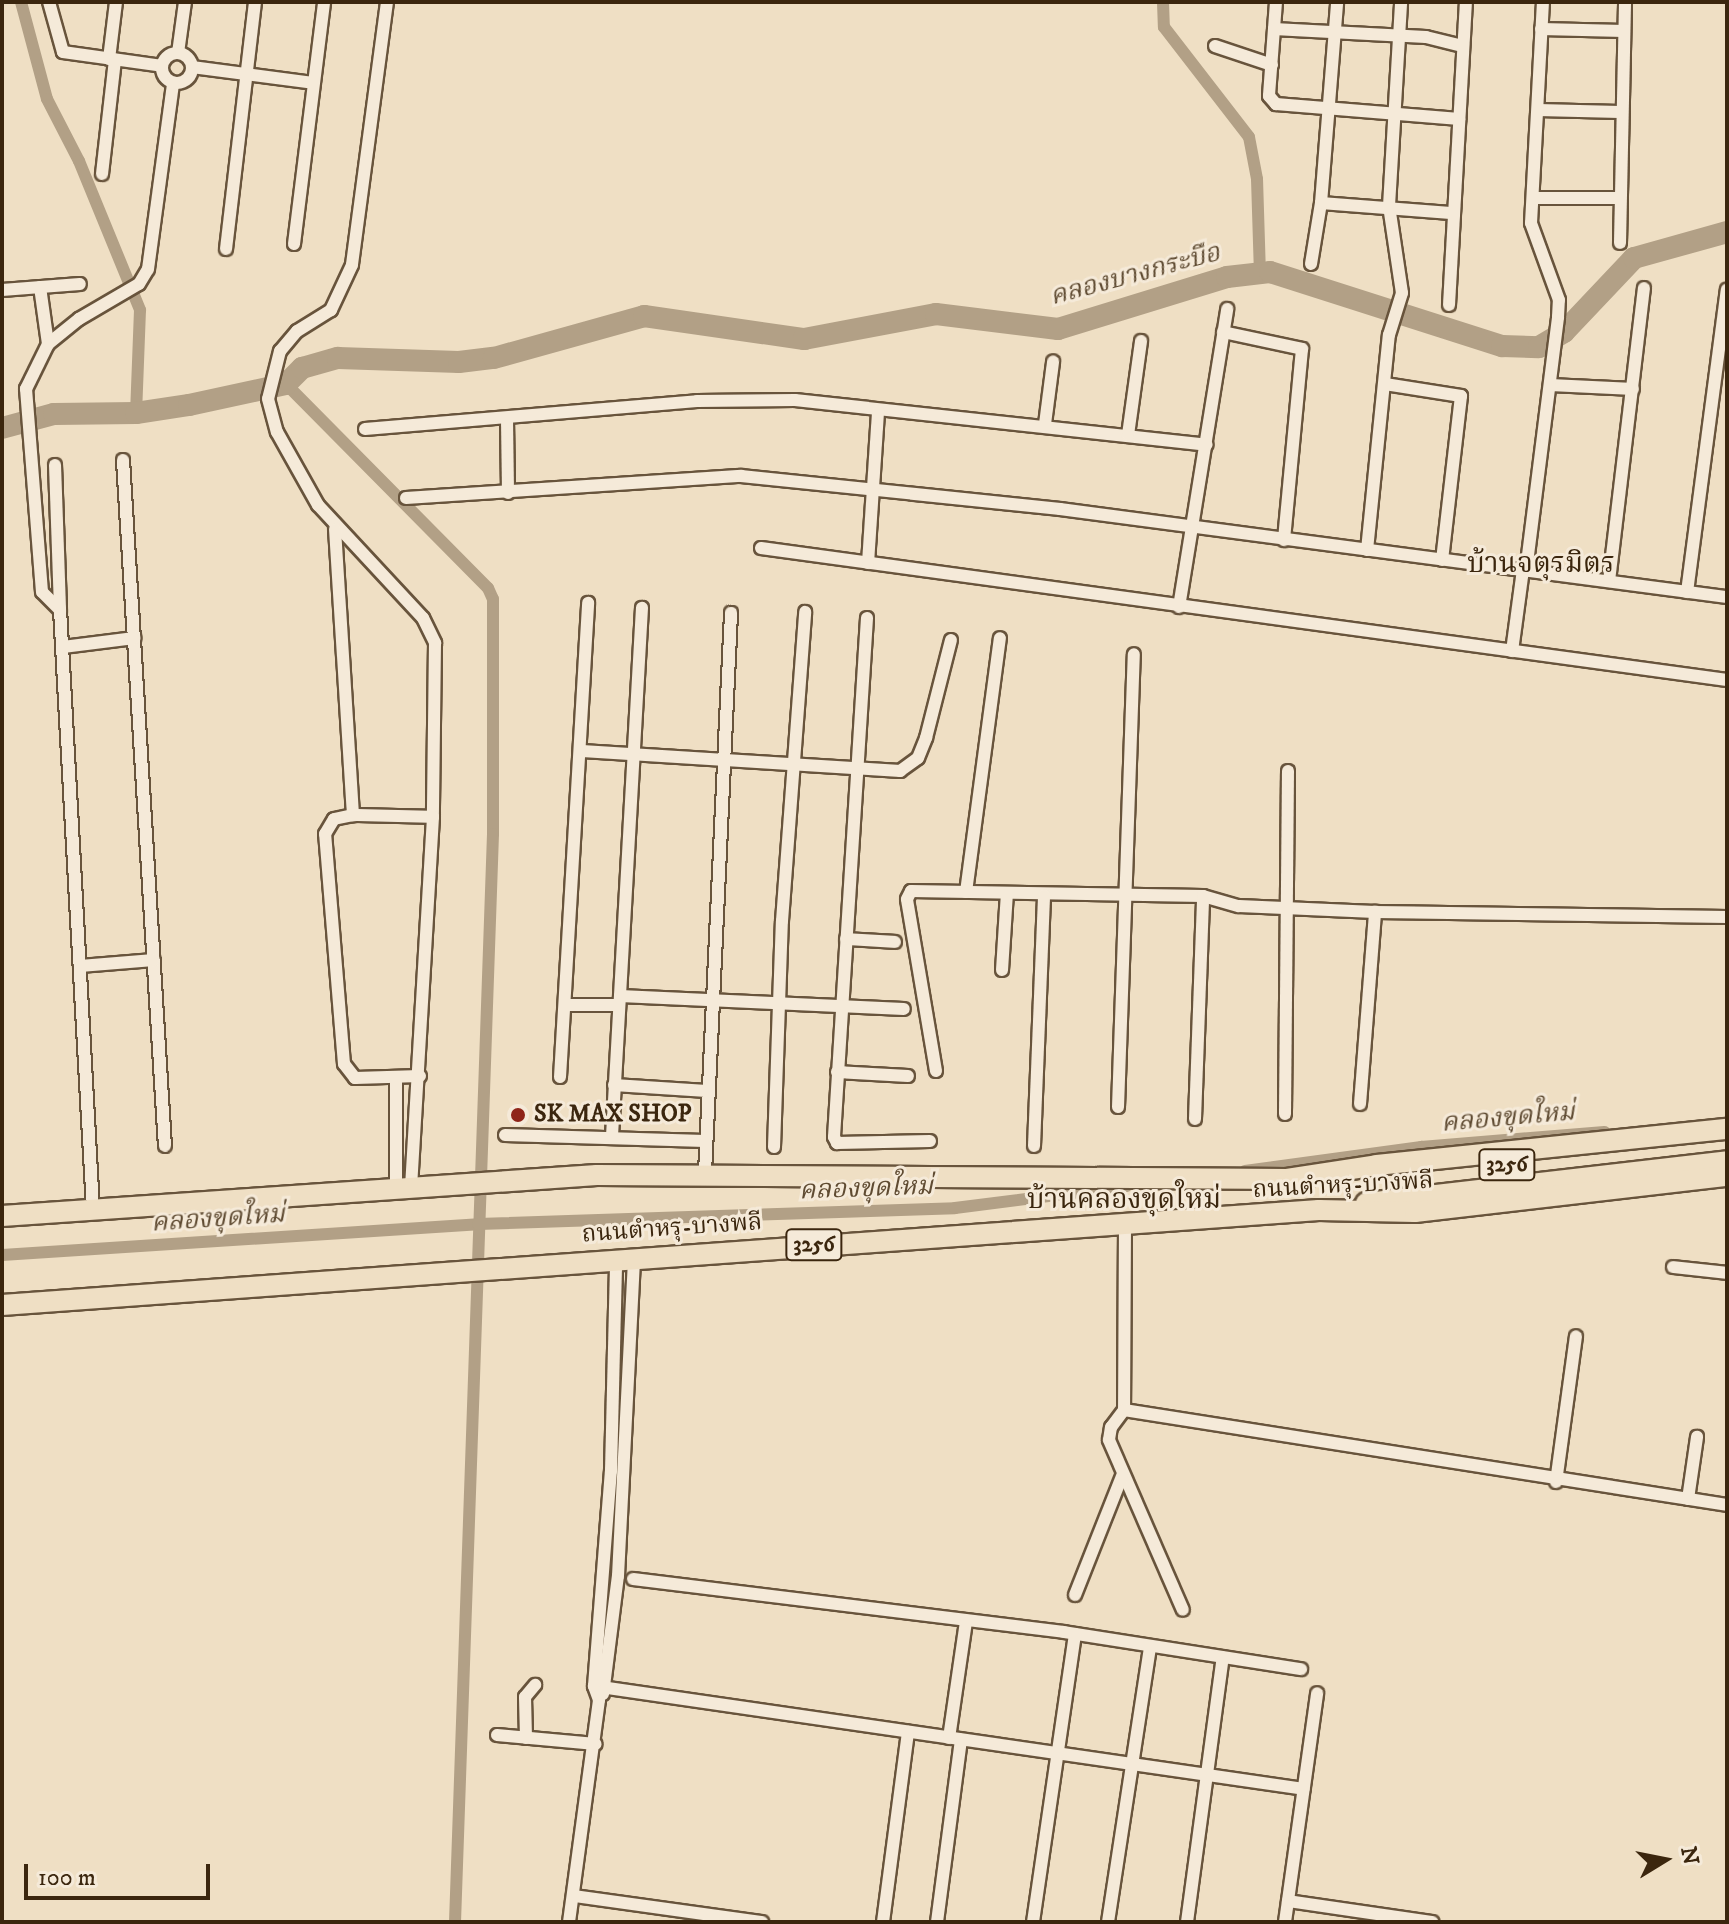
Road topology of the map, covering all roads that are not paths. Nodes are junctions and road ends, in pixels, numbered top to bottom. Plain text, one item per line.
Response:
1 (49, 2) edge
2 (116, 2) edge
3 (185, 2) edge
4 (255, 2) edge
5 (324, 2) edge
6 (387, 2) edge
7 (1274, 2) edge
8 (1337, 2) edge
9 (1401, 2) edge
10 (1466, 2) edge
11 (1543, 2) edge
12 (1625, 2) edge
13 (1274, 29) junction
14 (1541, 29) junction
15 (1335, 30) junction
16 (1624, 31) junction
17 (1397, 35) junction
18 (1215, 46) dead end
19 (1463, 46) junction
20 (178, 53) junction
21 (112, 60) junction
22 (1272, 65) junction
23 (162, 66) junction
24 (192, 67) junction
25 (245, 74) junction
26 (173, 83) junction
27 (313, 83) junction
28 (1328, 109) junction
29 (1538, 110) junction
30 (1620, 112) junction
31 (1394, 114) junction
32 (1459, 119) junction
33 (102, 174) dead end
34 (1533, 198) junction
35 (1618, 198) junction
36 (1321, 203) junction
37 (1389, 206) junction
38 (1451, 213) junction
39 (1620, 243) dead end
40 (294, 244) dead end
41 (226, 249) dead end
42 (1311, 264) dead end
43 (80, 284) dead end
44 (40, 287) junction
45 (1644, 288) dead end
46 (2, 290) edge
47 (1727, 290) edge
48 (1449, 305) dead end
49 (1227, 309) dead end
50 (1223, 332) junction
51 (1141, 341) dead end
52 (48, 344) junction
53 (1053, 362) dead end
54 (1552, 380) junction
55 (1385, 384) junction
56 (1633, 389) junction
57 (878, 411) junction
58 (507, 420) junction
59 (1045, 424) junction
60 (365, 429) dead end
61 (1128, 435) junction
62 (1207, 445) junction
63 (123, 460) dead end
64 (55, 465) dead end
65 (869, 492) junction
66 (508, 493) junction
67 (406, 498) dead end
68 (1195, 527) junction
69 (335, 529) junction
70 (1284, 540) junction
71 (761, 548) dead end
72 (1367, 550) junction
73 (1442, 560) junction
74 (868, 563) junction
75 (1525, 570) junction
76 (1609, 581) junction
77 (1687, 592) junction
78 (1727, 597) edge
79 (588, 603) dead end
80 (1179, 607) junction
81 (642, 608) dead end
82 (60, 610) junction
83 (805, 612) dead end
84 (731, 613) dead end
85 (867, 618) dead end
86 (134, 638) junction
87 (1000, 638) dead end
88 (951, 640) dead end
89 (63, 647) junction
90 (1512, 651) junction
91 (1134, 654) dead end
92 (1727, 680) edge
93 (582, 751) junction
94 (633, 753) junction
95 (723, 760) junction
96 (794, 765) junction
97 (856, 768) junction
98 (1288, 771) dead end
99 (353, 815) junction
100 (433, 817) junction
101 (966, 892) junction
102 (1007, 893) junction
103 (1127, 894) junction
104 (1044, 895) junction
105 (1203, 896) junction
106 (1288, 907) junction
107 (1375, 912) junction
108 (1727, 917) edge
109 (846, 939) junction
110 (895, 942) dead end
111 (154, 960) junction
112 (80, 966) junction
113 (1002, 970) dead end
114 (620, 1000) junction
115 (711, 1000) junction
116 (779, 1003) junction
117 (565, 1005) junction
118 (842, 1006) junction
119 (904, 1009) dead end
120 (936, 1071) dead end
121 (837, 1072) junction
122 (420, 1076) junction
123 (908, 1076) dead end
124 (396, 1077) junction
125 (560, 1077) dead end
126 (614, 1085) junction
127 (707, 1091) junction
128 (1360, 1104) dead end
129 (1118, 1107) dead end
130 (1285, 1114) dead end
131 (1195, 1119) dead end
132 (1727, 1129) edge
133 (505, 1135) dead end
134 (612, 1136) junction
135 (705, 1141) junction
136 (930, 1141) dead end
137 (1727, 1141) edge
138 (165, 1146) dead end
139 (1034, 1146) dead end
140 (774, 1147) dead end
141 (1727, 1161) edge
142 (705, 1173) junction
143 (1727, 1176) edge
144 (1287, 1179) junction
145 (404, 1185) junction
146 (1414, 1204) junction
147 (93, 1209) junction
148 (2, 1216) edge
149 (1125, 1226) junction
150 (625, 1259) junction
151 (1673, 1267) dead end
152 (1727, 1273) edge
153 (2, 1305) edge
154 (1576, 1336) dead end
155 (1124, 1410) junction
156 (1697, 1437) dead end
157 (1123, 1474) junction
158 (1556, 1482) junction
159 (1688, 1499) junction
160 (1727, 1505) edge
161 (633, 1579) dead end
162 (1075, 1595) dead end
163 (1183, 1610) dead end
164 (966, 1621) junction
165 (1075, 1634) junction
166 (1150, 1646) junction
167 (1223, 1657) junction
168 (1301, 1669) dead end
169 (535, 1685) dead end
170 (600, 1687) junction
171 (1317, 1693) dead end
172 (908, 1732) junction
173 (497, 1735) dead end
174 (526, 1738) junction
175 (955, 1739) junction
176 (596, 1744) junction
177 (1057, 1754) junction
178 (1130, 1764) junction
179 (1206, 1775) junction
180 (1304, 1789) junction
181 (574, 1896) junction
182 (1288, 1901) junction
183 (569, 1922) edge
184 (762, 1922) edge
185 (883, 1922) edge
186 (937, 1922) edge
187 (1033, 1922) edge
188 (1108, 1922) edge
189 (1187, 1922) edge
190 (1285, 1922) edge
191 (1432, 1922) edge

1 - 21 street
2 - 21 street
3 - 20 street
4 - 25 street
5 - 27 street
6 - 69 street
7 - 13 street
8 - 15 street
9 - 17 street
10 - 19 street
11 - 14 street
12 - 16 street
13 - 15 street
13 - 22 street
14 - 16 street
14 - 29 street
15 - 17 street
15 - 28 street
16 - 30 street
17 - 19 street
17 - 31 street
18 - 22 street
19 - 32 street
20 - 23 street
20 - 24 street
21 - 23 street
21 - 33 street
22 - 28 street
23 - 26 street
24 - 25 street
24 - 26 street
25 - 27 street
25 - 41 street
26 - 52 street
27 - 40 street
28 - 31 street
28 - 36 street
29 - 30 street
29 - 34 street
30 - 35 street
31 - 32 street
31 - 37 street
32 - 38 street
34 - 35 street
34 - 54 street
35 - 39 street
36 - 37 street
36 - 42 street
37 - 38 street
37 - 55 street
38 - 48 street
43 - 44 street
44 - 46 street
44 - 52 street
45 - 56 street
47 - 77 street
49 - 50 street
50 - 62 street
50 - 70 street
51 - 61 street
52 - 82 street
53 - 59 street
54 - 56 street
54 - 75 street
55 - 72 street
55 - 73 street
56 - 76 street
57 - 58 street
57 - 59 street
57 - 65 street
58 - 60 street
58 - 66 street
59 - 61 street
61 - 62 street
62 - 68 street
63 - 86 street
64 - 82 street
65 - 66 street
65 - 68 street
65 - 74 street
66 - 67 street
68 - 70 street
68 - 80 street
69 - 99 street
69 - 100 street
70 - 72 street
71 - 74 street
72 - 73 street
73 - 75 street
74 - 80 street
75 - 76 street
75 - 90 street
76 - 77 street
77 - 78 street
79 - 93 street
80 - 90 street
81 - 94 street
82 - 89 street
83 - 96 street
84 - 95 street
85 - 97 street
86 - 89 street
86 - 111 street
87 - 101 street
88 - 97 street
89 - 112 street
90 - 92 street
91 - 103 street
93 - 94 street
93 - 117 street
94 - 95 street
94 - 114 street
95 - 96 street
95 - 115 street
96 - 97 street
96 - 116 street
97 - 109 street
98 - 106 street
99 - 100 street
99 - 124 street
100 - 122 street
101 - 102 street
101 - 120 street
102 - 104 street
102 - 113 street
103 - 104 street
103 - 105 street
103 - 129 street
104 - 139 street
105 - 106 street
105 - 131 street
106 - 107 street
106 - 130 street
107 - 108 street
107 - 128 street
109 - 110 street
109 - 118 street
111 - 112 street
111 - 138 street
112 - 147 street
114 - 115 street
114 - 117 street
114 - 126 street
115 - 116 street
115 - 127 street
116 - 118 street
116 - 140 street
117 - 125 street
118 - 119 street
118 - 121 street
121 - 123 street
121 - 136 street
122 - 124 street
122 - 145 street
124 - 145 street
126 - 127 street
126 - 134 street
127 - 135 street
132 - 144 main road, ถนนตำหรุ-บางพลี / 3256
133 - 134 street
134 - 135 street
135 - 142 street
137 - 144 main road, 3256
141 - 146 main road, 3256
142 - 144 main road, ถนนตำหรุ-บางพลี / 3256
142 - 145 main road, ถนนตำหรุ-บางพลี / 3256
143 - 146 main road, ถนนตำหรุ-บางพลี / 3256
145 - 147 main road, ถนนตำหรุ-บางพลี / 3256
146 - 149 main road, ถนนตำหรุ-บางพลี / 3256
147 - 148 main road, ถนนตำหรุ-บางพลี / 3256
149 - 150 main road, ถนนตำหรุ-บางพลี / 3256
149 - 155 street
150 - 153 main road, ถนนตำหรุ-บางพลี / 3256
150 - 170 street
151 - 152 street
154 - 158 street
155 - 157 street
155 - 158 street
156 - 159 street
157 - 162 street
157 - 163 street
158 - 159 street
159 - 160 street
161 - 164 street
164 - 165 street
164 - 175 street
165 - 166 street
165 - 177 street
166 - 167 street
166 - 178 street
167 - 168 street
167 - 179 street
169 - 174 street
170 - 172 street
170 - 176 street
171 - 180 street
172 - 175 street
172 - 185 street
173 - 174 street
174 - 176 street
175 - 177 street
175 - 186 street
176 - 181 street
177 - 178 street
177 - 187 street
178 - 179 street
178 - 188 street
179 - 180 street
179 - 189 street
180 - 182 street
181 - 183 street
181 - 184 street
182 - 190 street
182 - 191 street

